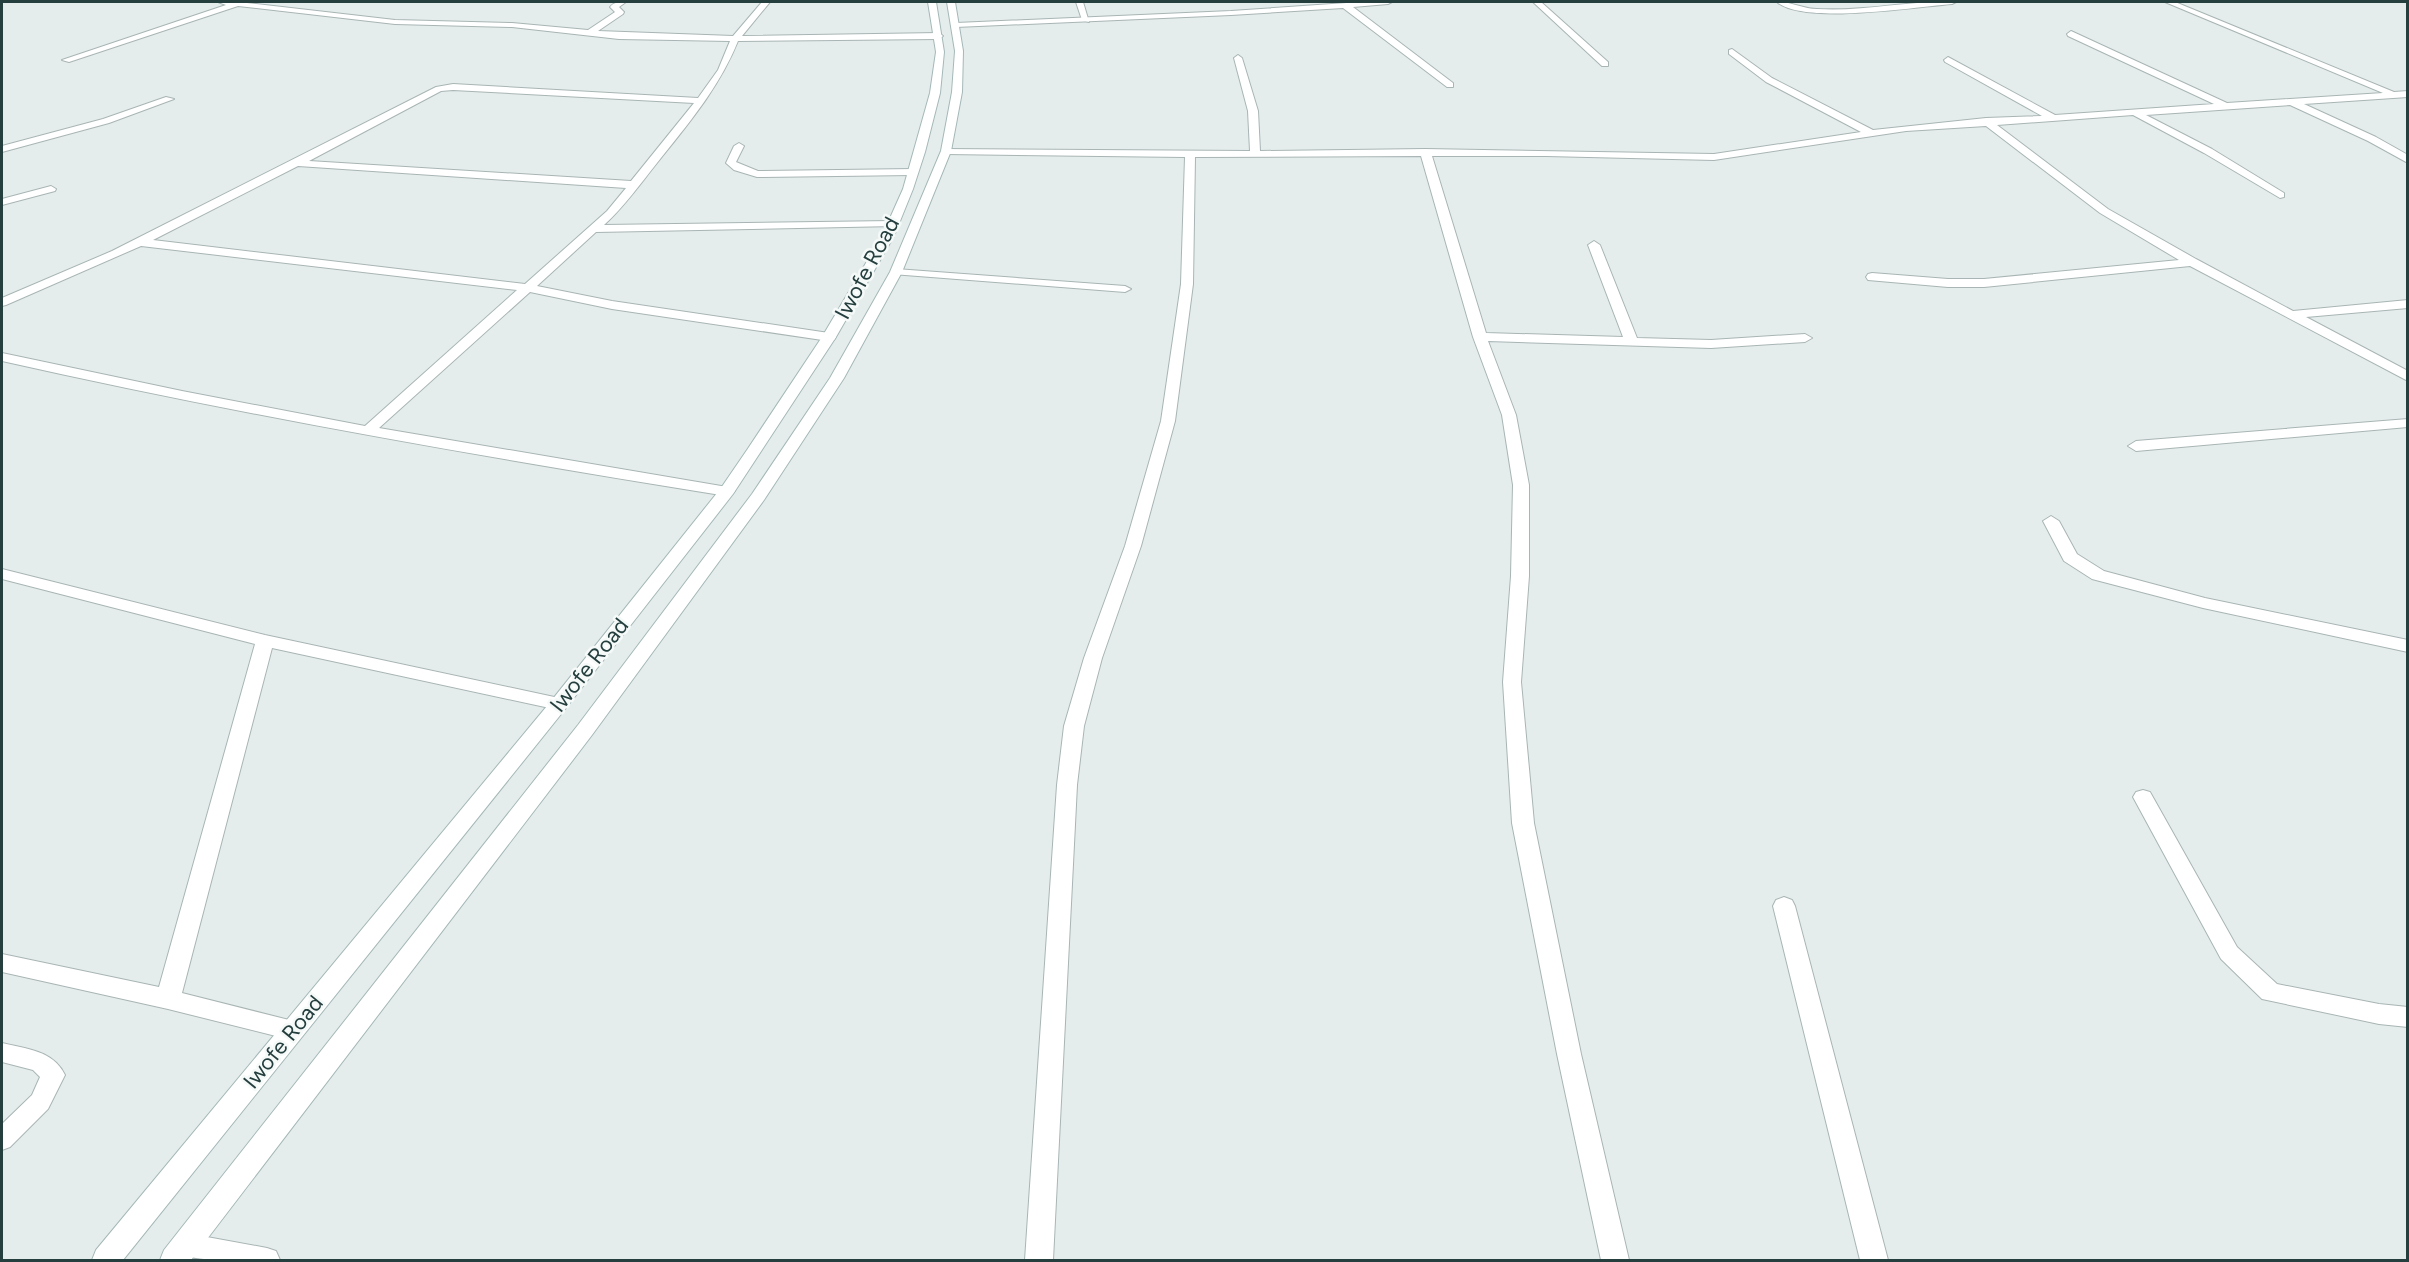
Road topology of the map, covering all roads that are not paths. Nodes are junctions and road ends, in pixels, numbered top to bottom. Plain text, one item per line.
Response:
1 (222, 2) edge
2 (622, 2) edge
3 (766, 2) edge
4 (932, 2) edge
5 (951, 2) edge
6 (1079, 2) edge
7 (1224, 2) edge
8 (1371, 2) edge
9 (1389, 2) edge
10 (1537, 2) edge
11 (1781, 2) edge
12 (1952, 2) edge
13 (2169, 2) edge
14 (237, 4) junction
15 (1345, 5) junction
16 (1231, 13) junction
17 (1086, 20) junction
18 (956, 25) junction
19 (590, 33) junction
20 (2071, 34) dead end
21 (939, 36) junction
22 (735, 39) junction
23 (1732, 51) dead end
24 (1238, 58) dead end
25 (66, 60) dead end
26 (1948, 60) dead end
27 (1605, 64) dead end
28 (1450, 85) dead end
29 (2408, 94) edge
30 (2396, 95) junction
31 (169, 99) dead end
32 (701, 101) junction
33 (2292, 102) junction
34 (2226, 107) junction
35 (2136, 113) junction
36 (2051, 117) junction
37 (1986, 121) junction
38 (1871, 133) junction
39 (739, 146) dead end
40 (2, 149) edge
41 (946, 151) junction
42 (1425, 152) junction
43 (1190, 154) junction
44 (1255, 154) junction
45 (2405, 157) edge
46 (297, 162) junction
47 (913, 172) junction
48 (635, 185) junction
49 (51, 189) dead end
50 (2280, 195) dead end
51 (2, 202) edge
52 (892, 224) junction
53 (594, 229) junction
54 (139, 242) junction
55 (1594, 244) dead end
56 (2192, 262) junction
57 (896, 272) junction
58 (1872, 277) dead end
59 (530, 288) junction
60 (1125, 289) dead end
61 (2, 302) edge
62 (2408, 304) edge
63 (2289, 315) junction
64 (829, 337) junction
65 (1480, 338) junction
66 (1805, 338) dead end
67 (1632, 343) junction
68 (2, 357) edge
69 (2408, 377) edge
70 (802, 378) junction
71 (837, 378) junction
72 (2408, 423) edge
73 (369, 430) junction
74 (2136, 446) dead end
75 (727, 491) junction
76 (2051, 521) dead end
77 (2, 574) edge
78 (265, 641) junction
79 (2408, 646) edge
80 (559, 705) junction
81 (2143, 797) dead end
82 (1784, 906) dead end
83 (2, 963) edge
84 (168, 999) junction
85 (2408, 1017) edge
86 (292, 1030) junction
87 (2, 1053) edge
88 (2, 1139) edge
89 (179, 1253) edge
90 (106, 1260) edge
91 (267, 1260) edge
92 (1039, 1260) edge
93 (1615, 1260) edge
94 (1874, 1260) edge

1 - 14 street
2 - 19 street
3 - 22 street
4 - 21 street, Iwofe Road
5 - 18 street, Iwofe Road
6 - 17 lane
7 - 16 street
8 - 9 street
8 - 15 street
10 - 27 street
11 - 12 street
13 - 30 street
14 - 19 street
14 - 25 street
15 - 16 street
15 - 28 street
16 - 17 street
17 - 18 street
18 - 41 street, Iwofe Road
19 - 22 street
20 - 34 street
21 - 22 street
21 - 47 street, Iwofe Road
22 - 32 street
23 - 38 street
24 - 44 street
26 - 36 street
29 - 30 street
30 - 33 street
31 - 40 street
32 - 46 street
32 - 48 street
33 - 34 street
33 - 45 street
34 - 35 street
35 - 36 street
35 - 50 street
36 - 37 street
37 - 38 street
37 - 56 street
38 - 42 street
39 - 47 lane
41 - 43 street
41 - 57 street, Iwofe Road
42 - 44 street
42 - 65 street
43 - 44 street
43 - 92 street
46 - 48 street
46 - 54 street
47 - 52 street, Iwofe Road
48 - 53 street
49 - 51 street
52 - 53 street
52 - 64 street, Iwofe Road
53 - 59 street
54 - 59 street
54 - 61 street
55 - 67 street
56 - 58 street
56 - 63 street
57 - 60 lane
57 - 71 street, Iwofe Road
59 - 64 street
59 - 73 street
62 - 63 street
63 - 69 street
64 - 70 street, Iwofe Road
65 - 67 street
65 - 93 street
66 - 67 street
68 - 73 street
70 - 71 street
70 - 75 street, Iwofe Road
71 - 89 street, Iwofe Road
72 - 74 street
73 - 75 street
75 - 80 street, Iwofe Road
76 - 79 street
77 - 78 street
78 - 80 street
78 - 84 street
80 - 86 street, Iwofe Road
81 - 85 street
82 - 94 street
83 - 84 street
84 - 86 street
86 - 90 street, Iwofe Road
87 - 88 lane
89 - 91 lane

